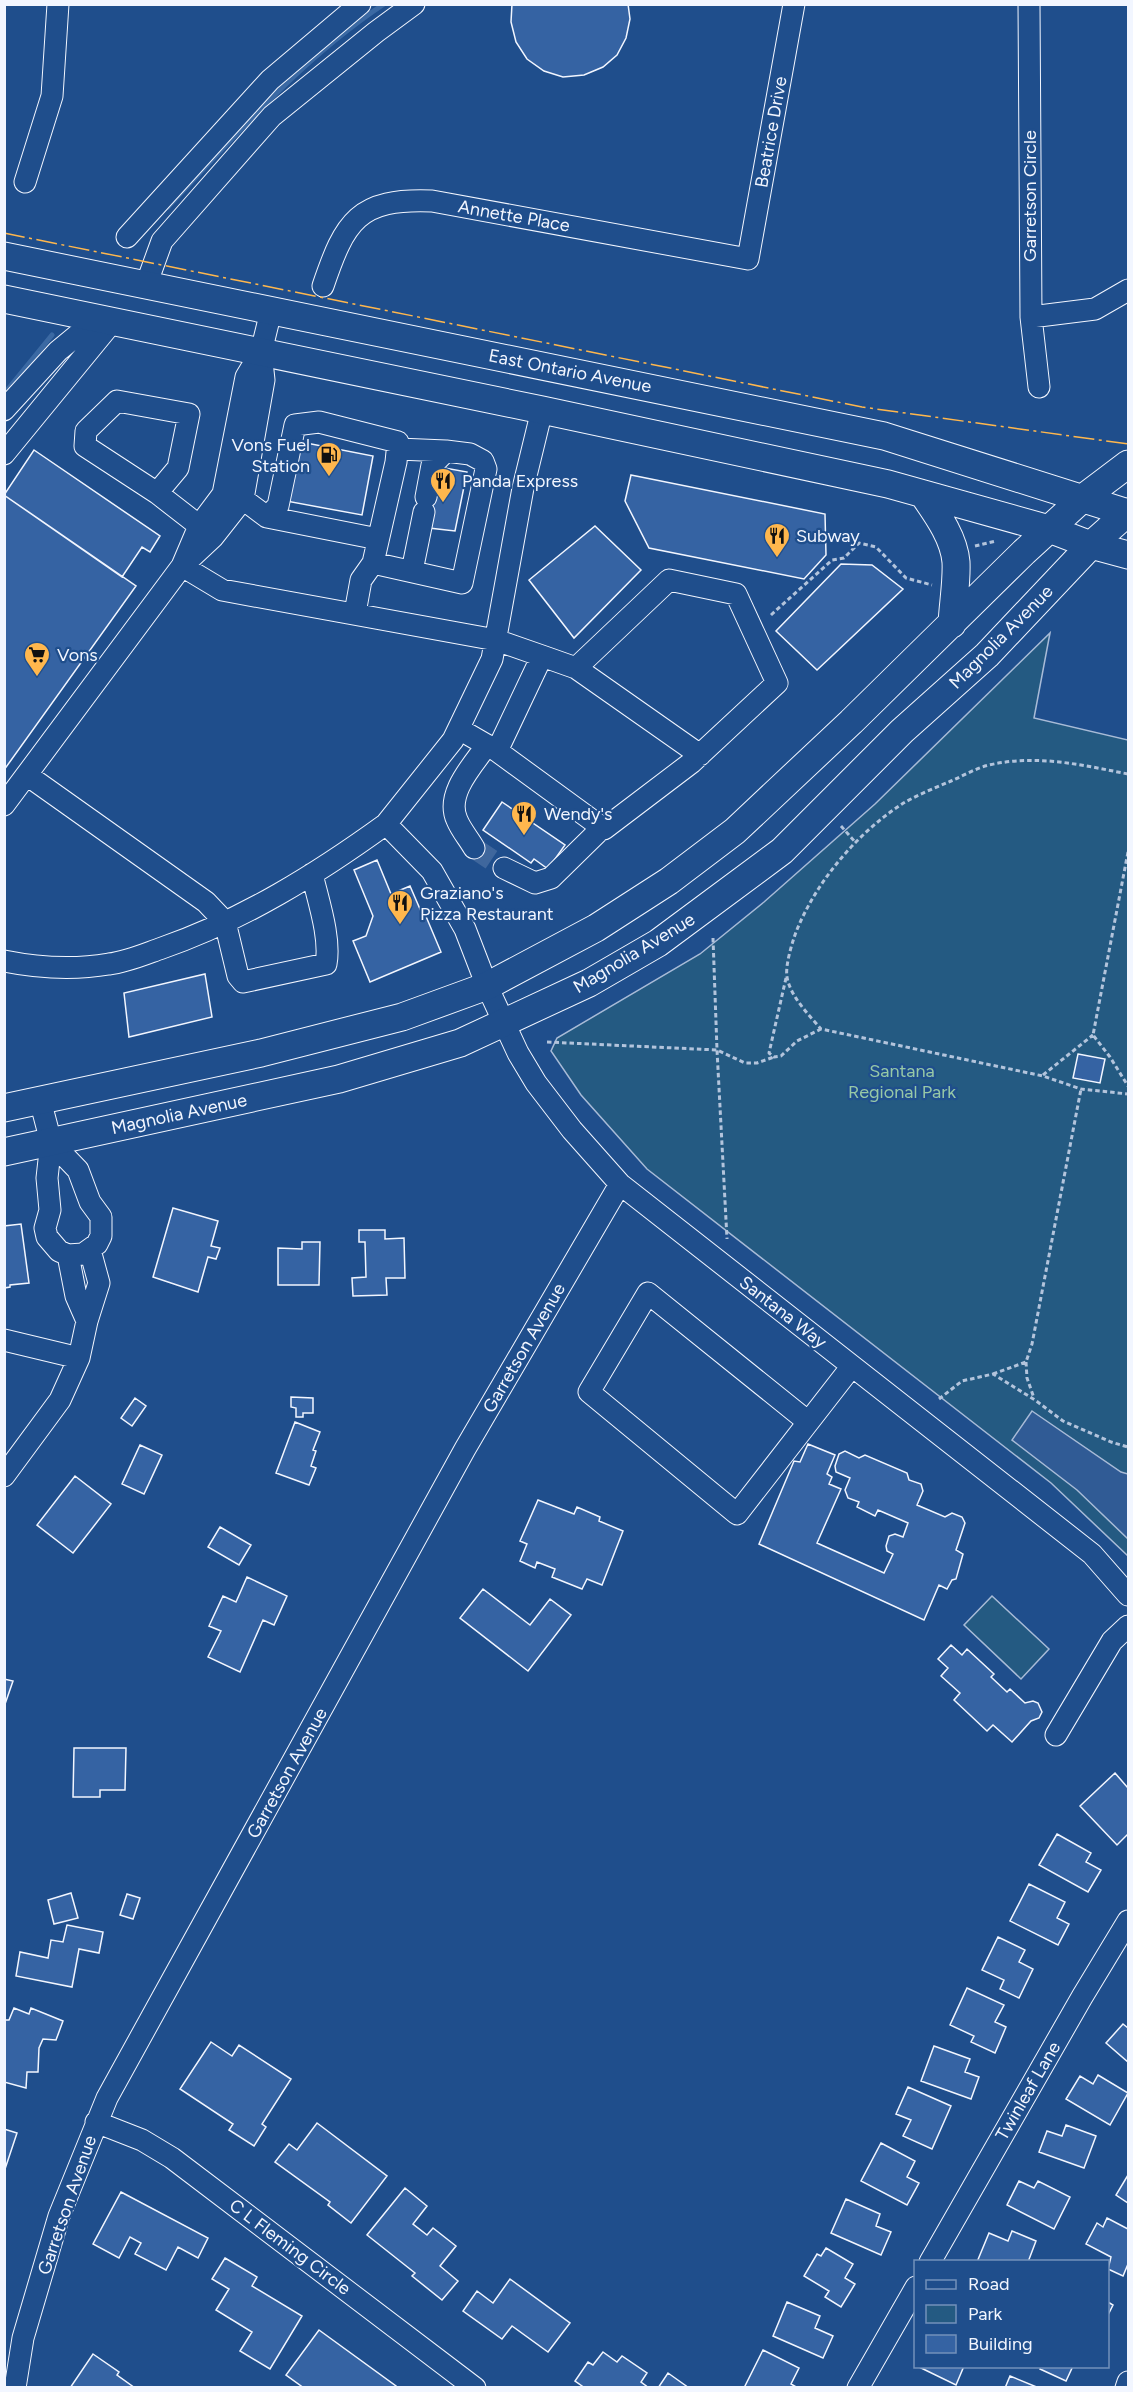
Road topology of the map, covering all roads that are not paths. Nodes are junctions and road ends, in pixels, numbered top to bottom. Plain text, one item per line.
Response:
1 (58, 4) edge
2 (360, 4) edge
3 (414, 4) edge
4 (794, 4) edge
5 (1029, 4) edge
6 (25, 182) dead end
7 (127, 237) dead end
8 (4, 256) edge
9 (748, 259) joint
10 (146, 285) junction
11 (323, 286) dead end
12 (1128, 290) edge
13 (4, 298) edge
14 (271, 311) junction
15 (1031, 317) junction
16 (106, 319) junction
17 (261, 352) junction
18 (1039, 387) dead end
19 (4, 410) edge
20 (542, 410) junction
21 (398, 448) junction
22 (446, 451) junction
23 (4, 454) edge
24 (1128, 464) edge
25 (157, 493) junction
26 (923, 494) junction
27 (233, 496) junction
28 (1083, 498) junction
29 (1128, 513) edge
30 (267, 517) junction
31 (1049, 529) junction
32 (206, 531) junction
33 (378, 539) junction
34 (1091, 545) junction
35 (1128, 555) edge
36 (373, 563) junction
37 (182, 566) junction
38 (412, 571) junction
39 (354, 613) junction
40 (952, 624) junction
41 (496, 640) junction
42 (542, 656) junction
43 (576, 668) junction
44 (459, 729) junction
45 (492, 748) junction
46 (700, 755) junction
47 (27, 776) junction
48 (4, 805) edge
49 (386, 824) junction
50 (602, 828) junction
51 (474, 848) tunnel mouth
52 (504, 868) tunnel mouth
53 (312, 874) junction
54 (225, 922) junction
55 (4, 961) edge
56 (487, 986) junction
57 (504, 1023) junction
58 (40, 1100) junction
59 (4, 1108) edge
60 (51, 1142) junction
61 (4, 1152) edge
62 (620, 1184) junction
63 (90, 1250) junction
64 (68, 1254) junction
65 (87, 1321) junction
66 (4, 1340) edge
67 (79, 1358) junction
68 (852, 1366) junction
69 (807, 1421) junction
70 (4, 1476) edge
71 (1128, 1595) edge
72 (1128, 1626) edge
73 (1056, 1734) dead end
74 (1127, 1925) edge
75 (96, 2122) junction
76 (931, 2260) edge
77 (914, 2289) edge
78 (1128, 2382) edge
79 (15, 2388) edge
80 (475, 2388) edge
81 (858, 2388) edge
82 (1126, 2388) edge

1 - 6 street
2 - 7 street
3 - 10 street
4 - 9 street, Beatrice Drive
5 - 15 street, Garretson Circle
8 - 10 main road, East Ontario Avenue
9 - 11 street, Annette Place
10 - 14 main road, East Ontario Avenue
12 - 15 street
13 - 16 main road
14 - 17 street
14 - 28 main road, East Ontario Avenue
15 - 18 street, Garretson Circle
16 - 17 main road
16 - 19 street
16 - 23 street
17 - 20 main road
17 - 27 street
20 - 26 main road
20 - 41 street
21 - 22 street
21 - 30 street
21 - 33 street
22 - 38 street
22 - 38 street
24 - 28 main road
25 - 25 street
25 - 32 street
26 - 31 main road
26 - 40 main road
27 - 30 street
27 - 32 street
28 - 29 main road, East Ontario Avenue
28 - 31 main road
29 - 34 main road, Magnolia Avenue
30 - 33 street
31 - 34 main road
31 - 40 main road
32 - 37 street
33 - 36 street
34 - 35 main road
34 - 57 main road, Magnolia Avenue
36 - 38 street
36 - 39 street
37 - 39 street
37 - 47 street
39 - 41 street
40 - 56 main road
41 - 42 street
41 - 44 street
42 - 43 street
42 - 45 street
43 - 46 street
43 - 46 street
44 - 45 street
44 - 49 street
45 - 50 street
45 - 51 street
46 - 50 street
47 - 48 street
47 - 54 street
49 - 53 street
49 - 56 street, Santana Way
50 - 52 street
53 - 54 street
53 - 54 street
54 - 55 street
56 - 57 street, Santana Way
56 - 58 main road
57 - 60 main road, Magnolia Avenue
57 - 62 street, Santana Way
58 - 59 main road
58 - 60 street
60 - 61 main road, Magnolia Avenue
60 - 63 street
60 - 64 street
62 - 68 street, Santana Way
62 - 75 street, Garretson Avenue
63 - 64 street
63 - 65 street
64 - 65 street
65 - 67 street
66 - 67 street
67 - 70 street
68 - 69 street
68 - 71 street, Santana Way
69 - 69 street
72 - 73 street
74 - 76 street, Twinleaf Lane
75 - 79 street, Garretson Avenue
75 - 80 street, C L Fleming Circle
77 - 81 street
78 - 82 street

